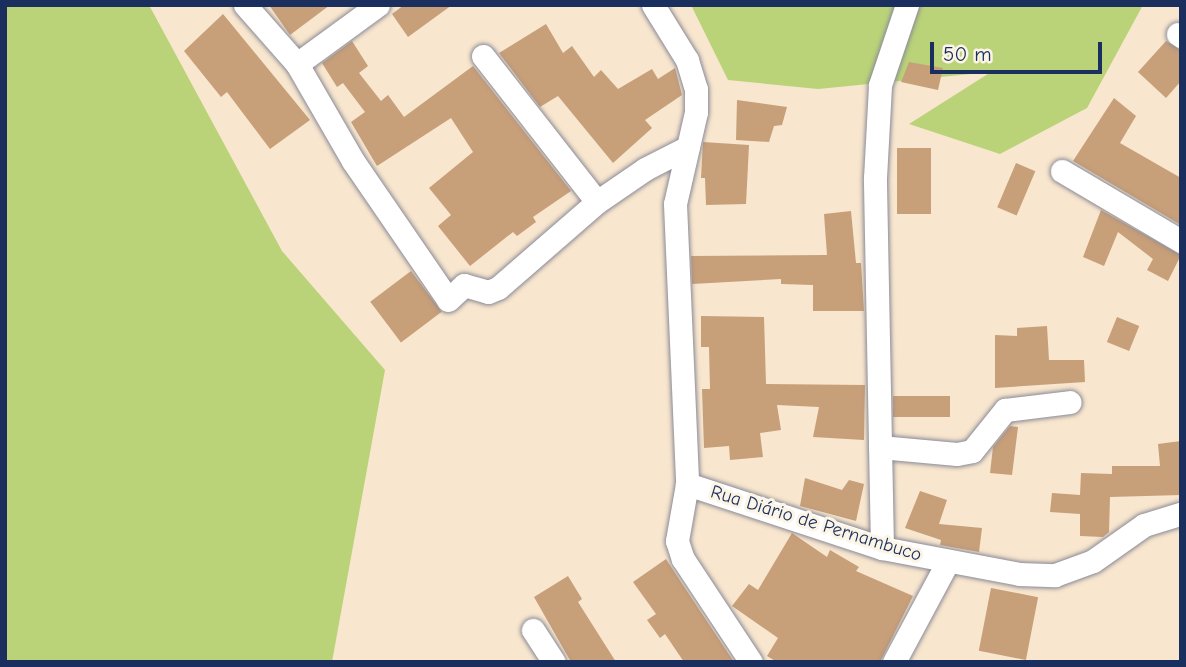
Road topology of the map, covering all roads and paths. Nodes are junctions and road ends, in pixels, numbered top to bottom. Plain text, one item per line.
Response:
1 (245, 5) edge
2 (378, 5) edge
3 (653, 5) edge
4 (907, 5) edge
5 (483, 57) dead end
6 (297, 64) junction
7 (688, 147) junction
8 (1062, 171) dead end
9 (597, 202) junction
10 (1181, 241) edge
11 (1070, 402) dead end
12 (880, 447) junction
13 (687, 485) junction
14 (1181, 514) edge
15 (882, 548) junction
16 (947, 563) junction
17 (533, 631) dead end
18 (555, 662) edge
19 (751, 662) edge
20 (894, 662) edge

1 - 6 street
2 - 6 street
3 - 7 street
4 - 12 street
5 - 9 street
6 - 9 street
7 - 9 street
7 - 13 street
8 - 10 street
11 - 12 street
12 - 15 street
13 - 15 street, Rua Diário de Pernambuco
13 - 19 street
14 - 16 street, Rua Diário de Pernambuco
15 - 16 street, Rua Diário de Pernambuco
16 - 20 street
17 - 18 street

